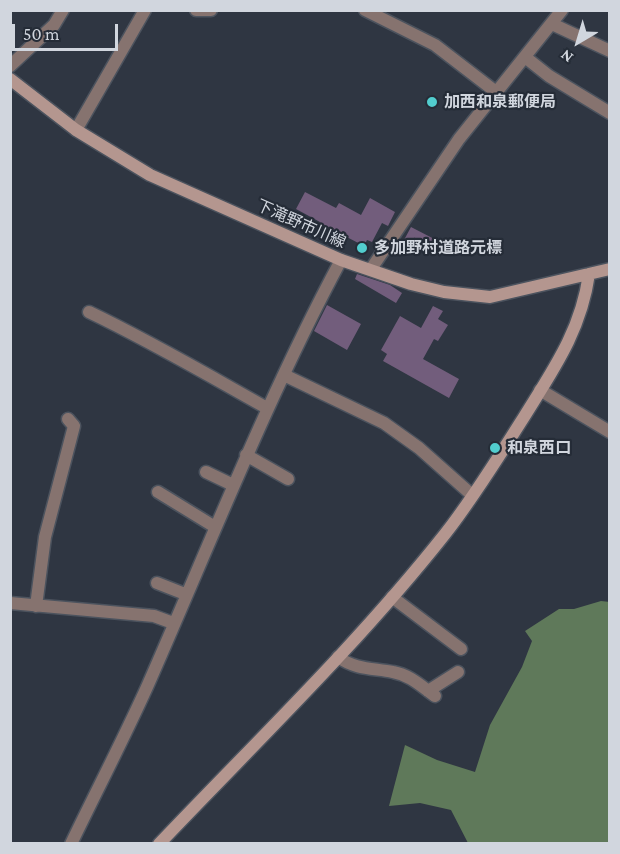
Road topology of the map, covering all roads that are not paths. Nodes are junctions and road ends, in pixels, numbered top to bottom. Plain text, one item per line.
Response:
1 (63, 10) edge
2 (145, 10) edge
3 (196, 10) edge
4 (211, 10) edge
5 (365, 10) edge
6 (562, 10) edge
7 (552, 24) junction
8 (609, 51) edge
9 (525, 57) junction
10 (10, 66) edge
11 (10, 79) edge
12 (496, 92) junction
13 (609, 113) edge
14 (76, 130) junction
15 (341, 260) junction
16 (609, 268) edge
17 (371, 269) junction
18 (589, 274) junction
19 (89, 312) dead end
20 (284, 375) junction
21 (540, 390) junction
22 (267, 408) junction
23 (68, 419) dead end
24 (609, 432) edge
25 (246, 455) junction
26 (206, 472) dead end
27 (288, 479) dead end
28 (233, 485) junction
29 (158, 492) dead end
30 (472, 495) junction
31 (215, 527) junction
32 (158, 583) dead end
33 (185, 594) junction
34 (392, 597) junction
35 (10, 603) edge
36 (36, 606) junction
37 (173, 623) junction
38 (461, 649) dead end
39 (338, 657) junction
40 (458, 672) dead end
41 (71, 843) edge
42 (159, 843) edge

1 - 10 street
2 - 14 street
3 - 4 street
5 - 12 street
6 - 7 street
7 - 8 street
7 - 9 street
9 - 12 street
9 - 13 street
11 - 14 street, 下滝野市川線
12 - 17 street
14 - 15 street, 下滝野市川線
15 - 17 street, 下滝野市川線
15 - 20 street
16 - 18 street, 下滝野市川線
17 - 18 street, 下滝野市川線
18 - 21 street
19 - 22 street
20 - 22 street
20 - 30 street
21 - 24 street
21 - 30 street
22 - 25 street
23 - 36 street
25 - 27 street
25 - 28 street
26 - 28 street
28 - 31 street
29 - 31 street
30 - 34 street
31 - 33 street
32 - 33 street
33 - 37 street
34 - 38 street
34 - 39 street
35 - 36 street
36 - 37 street
37 - 41 street
39 - 40 street
39 - 42 street

